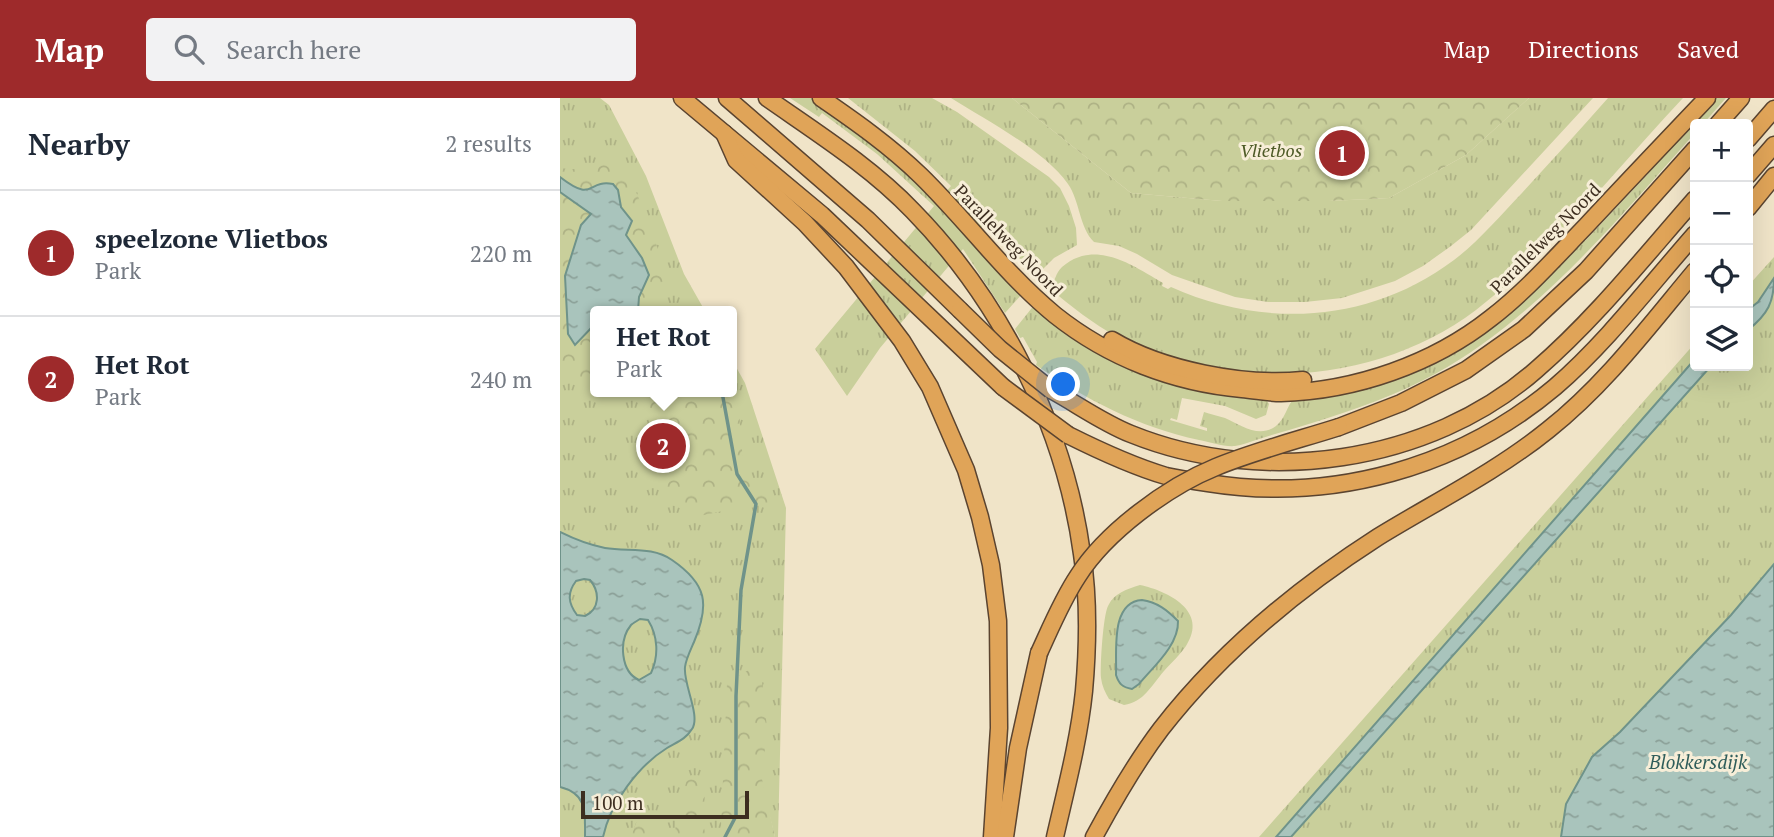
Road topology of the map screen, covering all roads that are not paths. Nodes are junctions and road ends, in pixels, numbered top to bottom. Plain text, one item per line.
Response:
1 (682, 98) edge
2 (727, 98) edge
3 (767, 98) edge
4 (821, 98) edge
5 (839, 98) edge
6 (1694, 98) edge
7 (1707, 98) edge
8 (1741, 98) edge
9 (1774, 109) edge
10 (1722, 119) edge
11 (724, 133) junction
12 (1753, 133) edge
13 (1774, 145) edge
14 (1690, 155) edge
15 (1753, 169) edge
16 (1774, 176) edge
17 (1753, 202) edge
18 (1690, 205) edge
19 (1690, 240) edge
20 (1690, 277) edge
21 (992, 837) edge
22 (1005, 837) edge
23 (1055, 837) edge
24 (1094, 837) edge

1 - 11 highway
2 - 18 highway, bridge
3 - 23 highway
4 - 7 highway, Parallelweg Noord
5 - 6 highway, Parallelweg Noord
8 - 10 highway
9 - 12 highway
11 - 19 highway, bridge
11 - 21 highway
13 - 15 highway
14 - 22 highway, bridge
16 - 17 highway
20 - 24 highway

